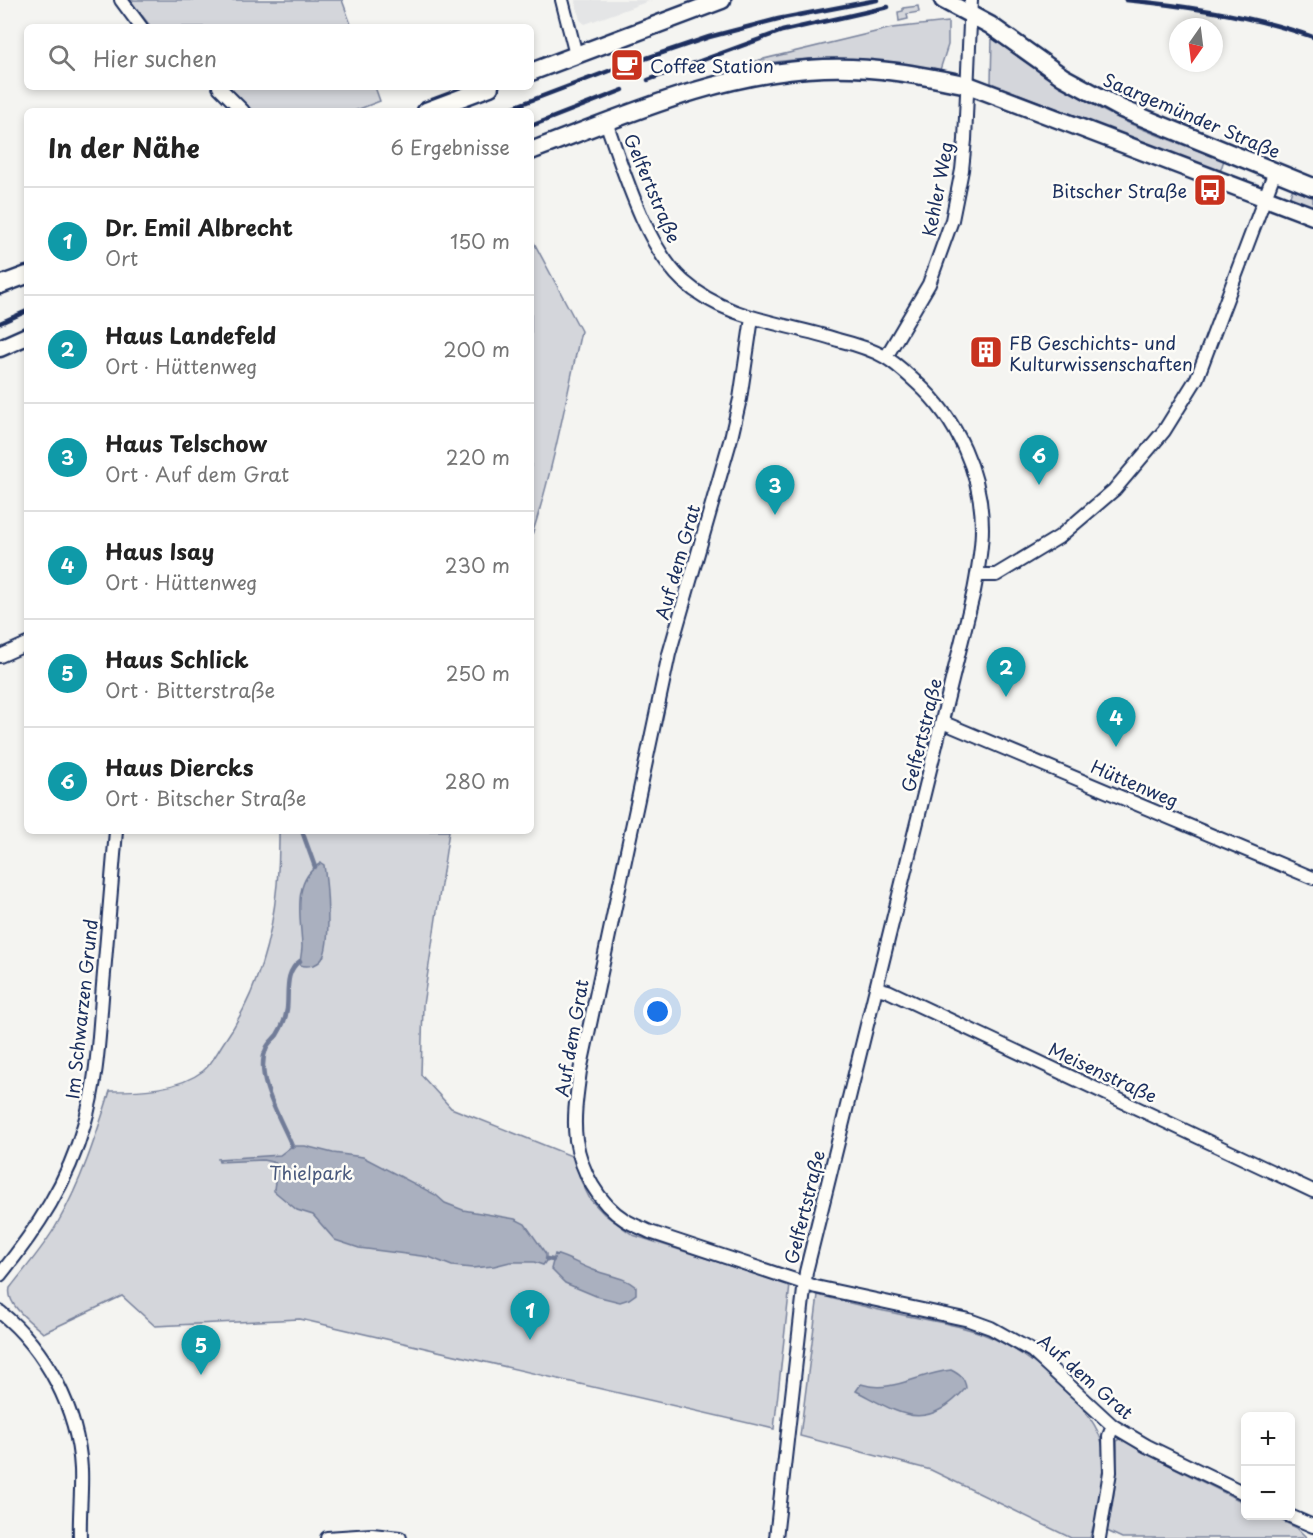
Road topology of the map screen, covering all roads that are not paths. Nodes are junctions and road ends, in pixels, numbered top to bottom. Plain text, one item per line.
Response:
1 (121, 0) edge
2 (561, 0) edge
3 (722, 0) edge
4 (943, 0) edge
5 (970, 6) edge
6 (139, 24) edge
7 (576, 55) junction
8 (534, 71) edge
9 (968, 85) junction
10 (222, 90) edge
11 (482, 90) edge
12 (240, 108) edge
13 (434, 108) edge
14 (606, 122) junction
15 (534, 150) edge
16 (1275, 171) junction
17 (1313, 187) edge
18 (1265, 198) junction
19 (1313, 216) edge
20 (24, 276) edge
21 (0, 285) edge
22 (752, 318) junction
23 (24, 337) edge
24 (0, 348) edge
25 (886, 357) junction
26 (977, 575) junction
27 (24, 645) edge
28 (0, 656) edge
29 (942, 722) junction
30 (116, 834) edge
31 (1313, 878) edge
32 (878, 988) junction
33 (1313, 1191) edge
34 (0, 1275) edge
35 (805, 1283) junction
36 (0, 1312) edge
37 (1113, 1426) junction
38 (1241, 1492) edge
39 (1295, 1517) edge
40 (1313, 1526) edge
41 (1100, 1537) edge
42 (80, 1538) edge
43 (327, 1538) edge
44 (400, 1538) edge
45 (776, 1538) edge

1 - 6 street
2 - 7 street
3 - 7 main road
4 - 5 main road, Saargemünder Straße
5 - 9 street, Kehler Weg
5 - 16 main road, Saargemünder Straße
7 - 8 main road
9 - 14 main road
9 - 18 main road
9 - 25 street, Kehler Weg
10 - 12 street
11 - 13 main road
14 - 15 main road
14 - 22 street, Gelfertstraße
16 - 17 main road, Saargemünder Straße
16 - 18 street
18 - 19 main road
18 - 26 street
20 - 21 main road
22 - 25 street, Gelfertstraße
22 - 35 street, Auf dem Grat
23 - 24 main road
25 - 26 street, Gelfertstraße
26 - 29 street, Gelfertstraße
27 - 28 street
29 - 31 street, Hüttenweg
29 - 32 street, Gelfertstraße
30 - 34 street, Im Schwarzen Grund
32 - 33 street, Meisenstraße
32 - 35 street, Gelfertstraße
35 - 37 street, Auf dem Grat
35 - 45 street, Gelfertstraße
36 - 42 street
37 - 38 street, Auf dem Grat
37 - 41 street
39 - 40 street
43 - 44 street

